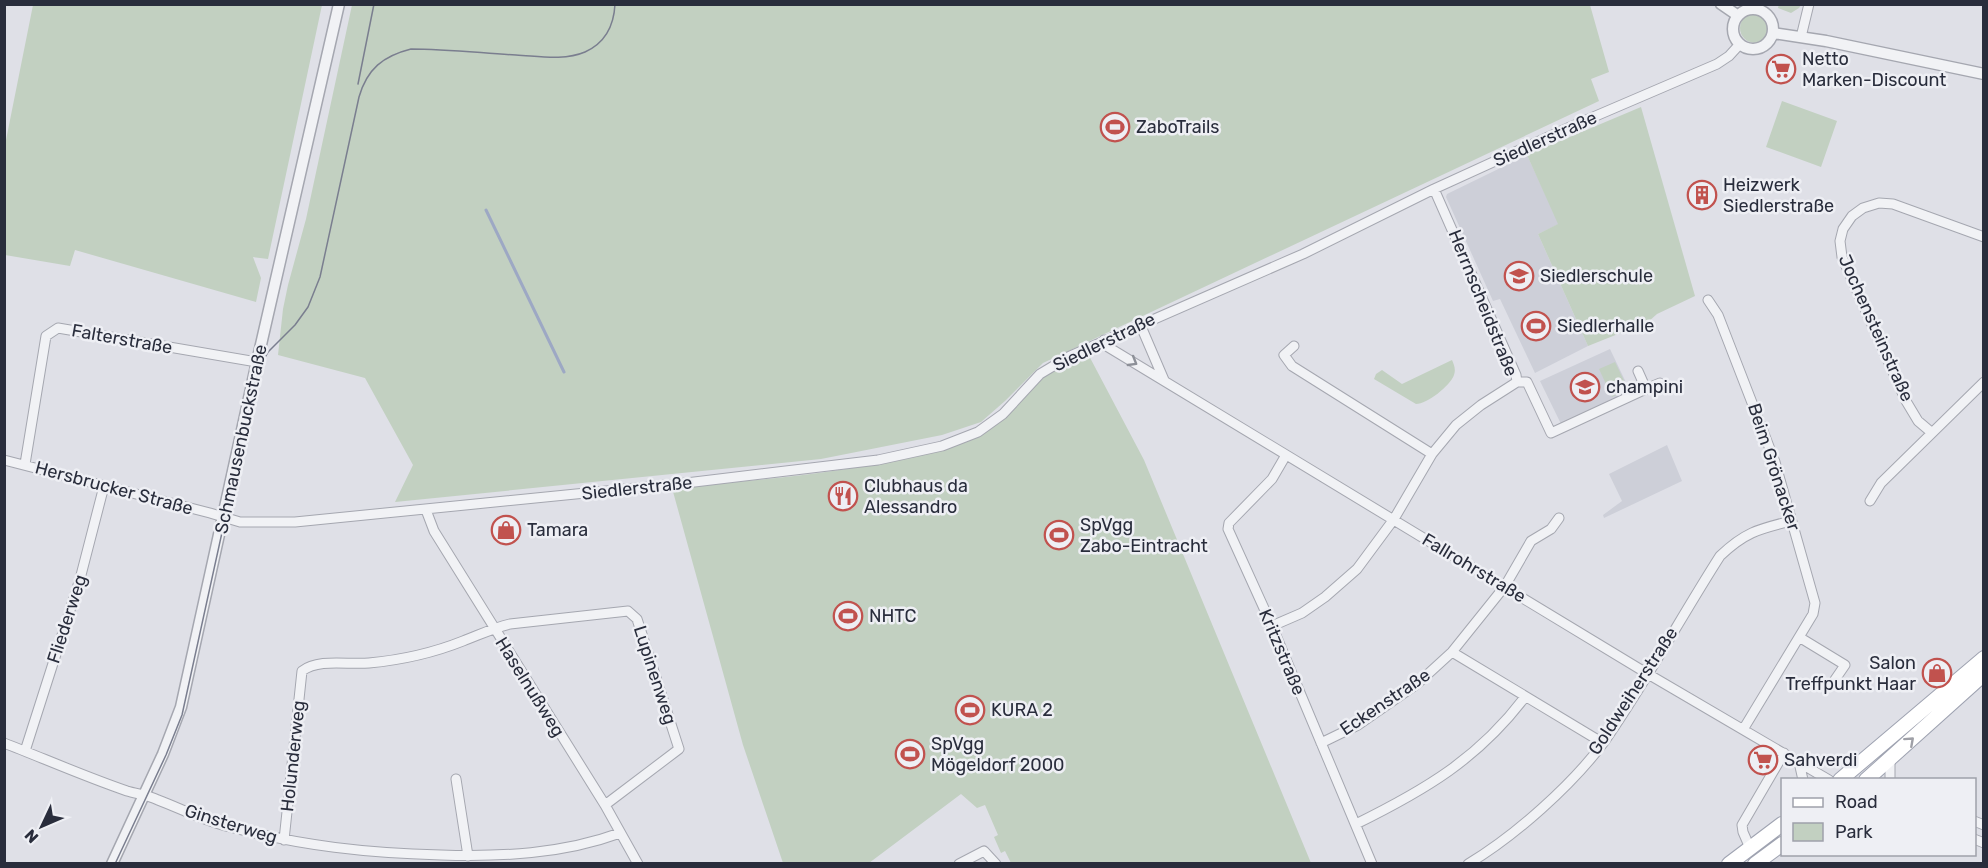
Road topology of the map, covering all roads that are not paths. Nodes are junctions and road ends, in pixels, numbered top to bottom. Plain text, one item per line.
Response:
1 (339, 4) edge
2 (1721, 4) edge
3 (1809, 4) edge
4 (1737, 15) junction
5 (1773, 33) junction
6 (1801, 37) junction
7 (1740, 44) junction
8 (1983, 74) edge
9 (1434, 189) junction
10 (1983, 237) edge
11 (1708, 300) dead end
12 (1140, 324) junction
13 (1104, 340) junction
14 (1294, 346) dead end
15 (257, 362) junction
16 (1638, 371) dead end
17 (1165, 382) junction
18 (1517, 382) junction
19 (1983, 382) edge
20 (1660, 383) dead end
21 (1646, 389) junction
22 (1931, 432) junction
23 (1432, 453) junction
24 (1286, 455) junction
25 (4, 460) edge
26 (25, 464) junction
27 (104, 486) junction
28 (1870, 501) dead end
29 (426, 510) junction
30 (224, 517) junction
31 (1559, 518) dead end
32 (1394, 519) junction
33 (1791, 521) junction
34 (1504, 586) junction
35 (1272, 626) junction
36 (493, 628) junction
37 (1799, 637) junction
38 (1452, 652) junction
39 (1983, 658) edge
40 (1648, 674) junction
41 (1983, 674) edge
42 (1834, 681) dead end
43 (1525, 697) junction
44 (1744, 728) junction
45 (4, 743) edge
46 (1321, 743) junction
47 (1603, 743) junction
48 (24, 751) junction
49 (1784, 753) junction
50 (1890, 758) junction
51 (1799, 762) junction
52 (1803, 778) edge
53 (1826, 778) edge
54 (1842, 778) edge
55 (1868, 778) edge
56 (1890, 778) edge
57 (456, 779) dead end
58 (144, 795) junction
59 (604, 805) junction
60 (1356, 824) junction
61 (1781, 825) edge
62 (620, 833) junction
63 (284, 840) junction
64 (1781, 845) edge
65 (1750, 848) junction
66 (468, 856) junction
67 (112, 864) edge
68 (638, 864) edge
69 (959, 864) edge
70 (996, 864) edge
71 (1372, 864) edge
72 (1468, 864) edge
73 (1729, 864) edge
74 (1755, 864) edge

1 - 15 street, Schmausenbuckstraße
2 - 4 street
3 - 6 street
4 - 5 street
4 - 7 street
5 - 6 street
5 - 7 street
6 - 8 street
7 - 9 street, Siedlerstraße
9 - 12 street, Siedlerstraße
9 - 18 street, Herrnscheidstraße
10 - 22 street, Jochensteinstraße
11 - 33 street, Beim Grönacker
12 - 13 street, Siedlerstraße
12 - 17 street
13 -> 17 street, Fallrohrstraße
13 - 29 street, Siedlerstraße
14 - 23 street
15 - 26 street, Falterstraße
15 - 30 street, Schmausenbuckstraße
16 - 21 street
17 - 24 street, Fallrohrstraße
18 - 21 street
18 - 23 street, Herrnscheidstraße
19 - 22 street
20 - 21 street
22 - 28 street
23 - 32 street, Herrnscheidstraße
24 - 32 street, Fallrohrstraße
24 - 35 street, Kritzstraße
25 - 26 street, Hersbrucker Straße
26 - 27 street, Hersbrucker Straße
27 - 30 street, Hersbrucker Straße
27 - 48 street, Fliederweg
29 - 30 street, Siedlerstraße
29 - 36 street, Haselnußweg
30 - 58 street, Schmausenbuckstraße
31 - 34 street, Eckenstraße
32 - 34 street, Fallrohrstraße
32 - 35 street, Herrnscheidstraße
33 - 37 street, Beim Grönacker
33 - 40 street, Goldweiherstraße
34 - 38 street, Eckenstraße
34 - 40 street, Fallrohrstraße
35 - 46 street, Kritzstraße
36 - 59 street, Haselnußweg
36 - 59 street, Lupinenweg
36 - 63 street, Holunderweg
37 - 42 street
37 - 44 street, Beim Grönacker
38 - 43 street
38 - 46 street, Eckenstraße
39 - 54 main road
40 - 44 street, Fallrohrstraße
40 - 47 street, Goldweiherstraße
50 -> 41 main road
43 - 47 street
43 - 60 street
44 - 49 street, Fallrohrstraße
45 - 48 street, Ginsterweg
46 - 60 street, Kritzstraße
47 - 72 street, Goldweiherstraße
48 - 58 street, Ginsterweg
49 - 51 street, Fallrohrstraße
49 - 65 street
50 - 55 main road
50 - 56 street
51 - 52 street
51 - 53 street, Fallrohrstraße
57 - 66 street
58 - 63 street, Ginsterweg
58 - 67 street, Schmausenbuckstraße
59 - 62 street, Haselnußweg
60 - 71 street, Kritzstraße
61 - 65 main road
62 - 66 street, Ginsterweg
62 - 68 street, Haselnußweg
63 - 66 street, Ginsterweg
64 - 74 main road
65 - 73 main road
69 - 70 street

